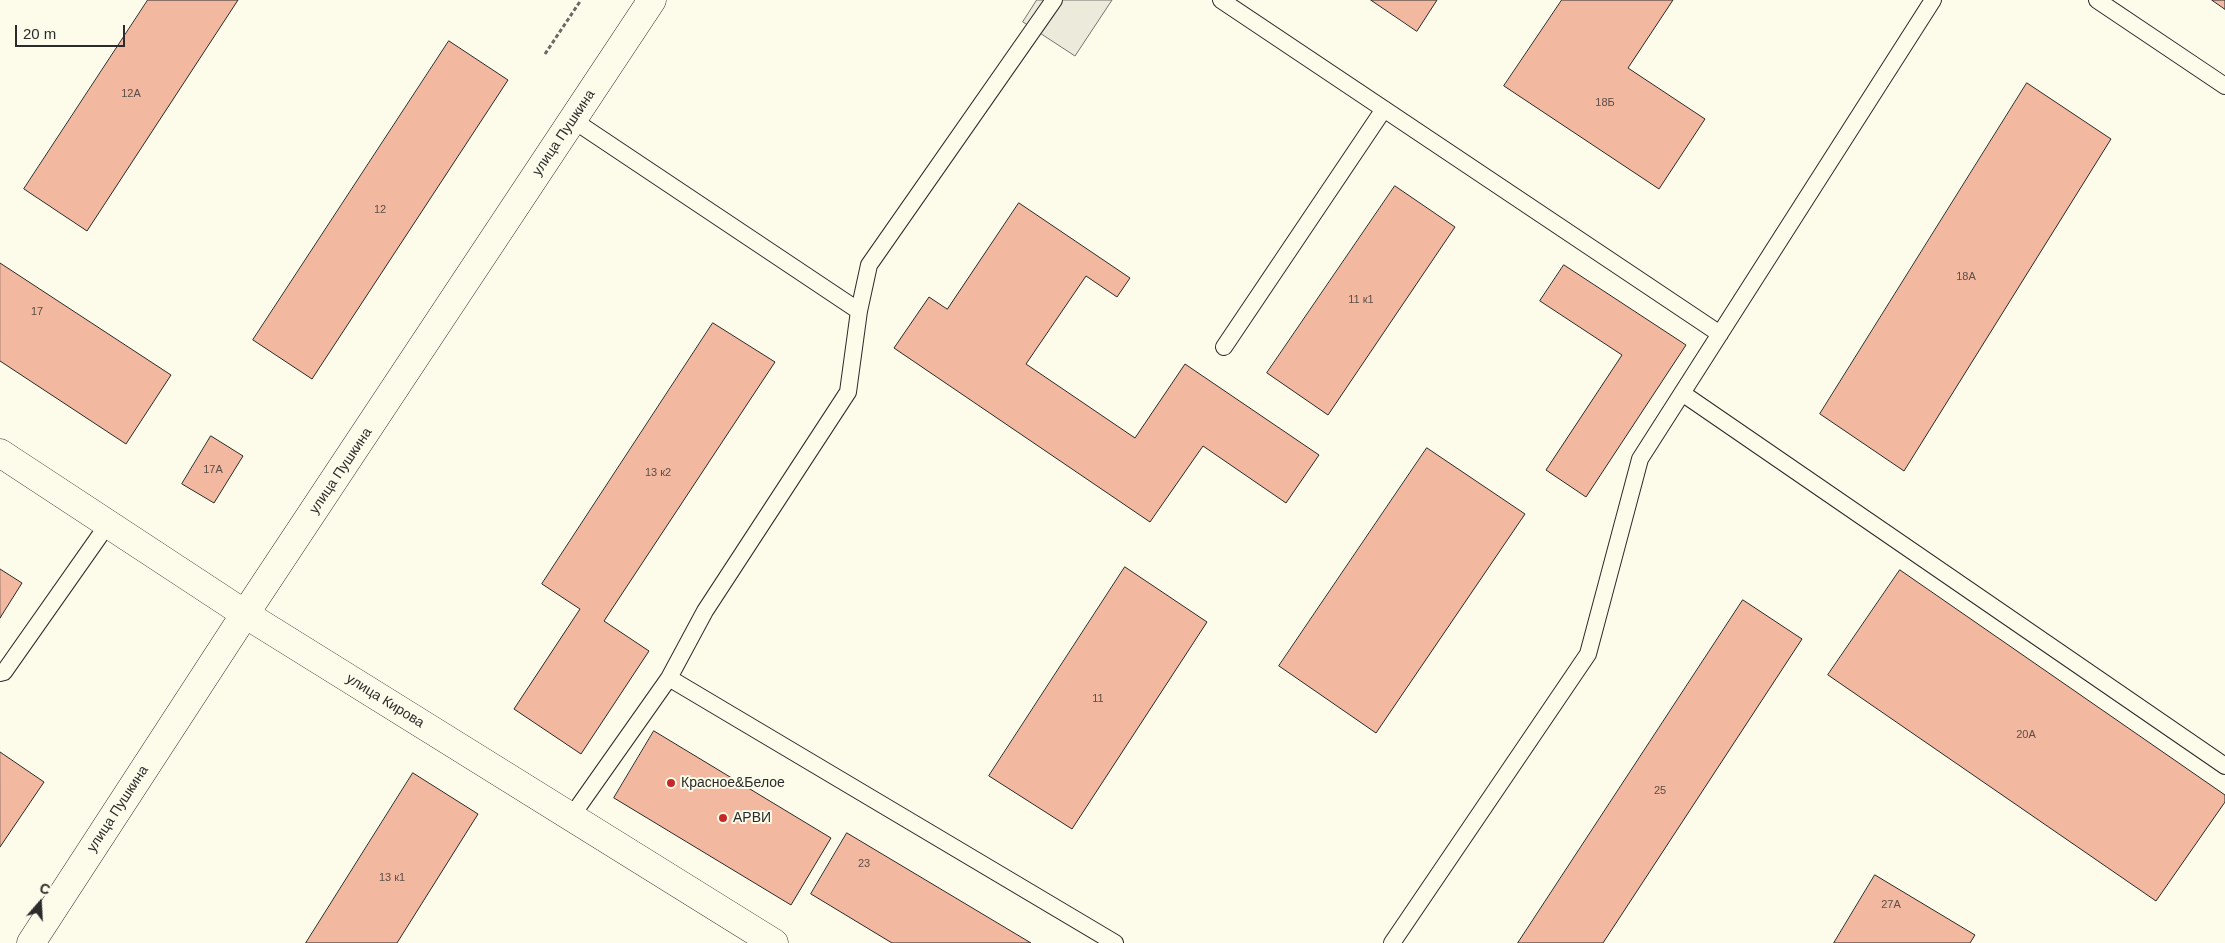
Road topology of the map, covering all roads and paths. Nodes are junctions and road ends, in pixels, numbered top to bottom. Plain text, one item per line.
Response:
1 (582, 0) edge
2 (652, 0) edge
3 (1054, 0) edge
4 (1221, 0) edge
5 (1933, 0) edge
6 (2097, 0) edge
7 (546, 54) dead end
8 (2225, 86) edge
9 (1384, 109) junction
10 (573, 120) junction
11 (858, 311) junction
12 (1720, 334) junction
13 (1224, 347) dead end
14 (1682, 393) junction
15 (0, 453) edge
16 (108, 524) junction
17 (245, 614) junction
18 (0, 673) edge
19 (669, 678) junction
20 (2225, 766) edge
21 (571, 817) junction
22 (31, 943) edge
23 (774, 943) edge
24 (1115, 943) edge
25 (1392, 943) edge

1 - 7 path
2 - 10 street, улица Пушкина
3 - 11 lane
4 - 9 lane
5 - 12 lane
6 - 8 lane
9 - 12 lane
9 - 13 lane
10 - 11 lane
10 - 17 street, улица Пушкина
11 - 19 lane
12 - 14 lane
14 - 20 lane
14 - 25 lane
15 - 16 street, улица Кирова
16 - 17 street, улица Кирова
16 - 18 lane
17 - 21 street, улица Кирова
17 - 22 street, улица Пушкина
19 - 21 lane
19 - 24 lane
21 - 23 street, улица Кирова

